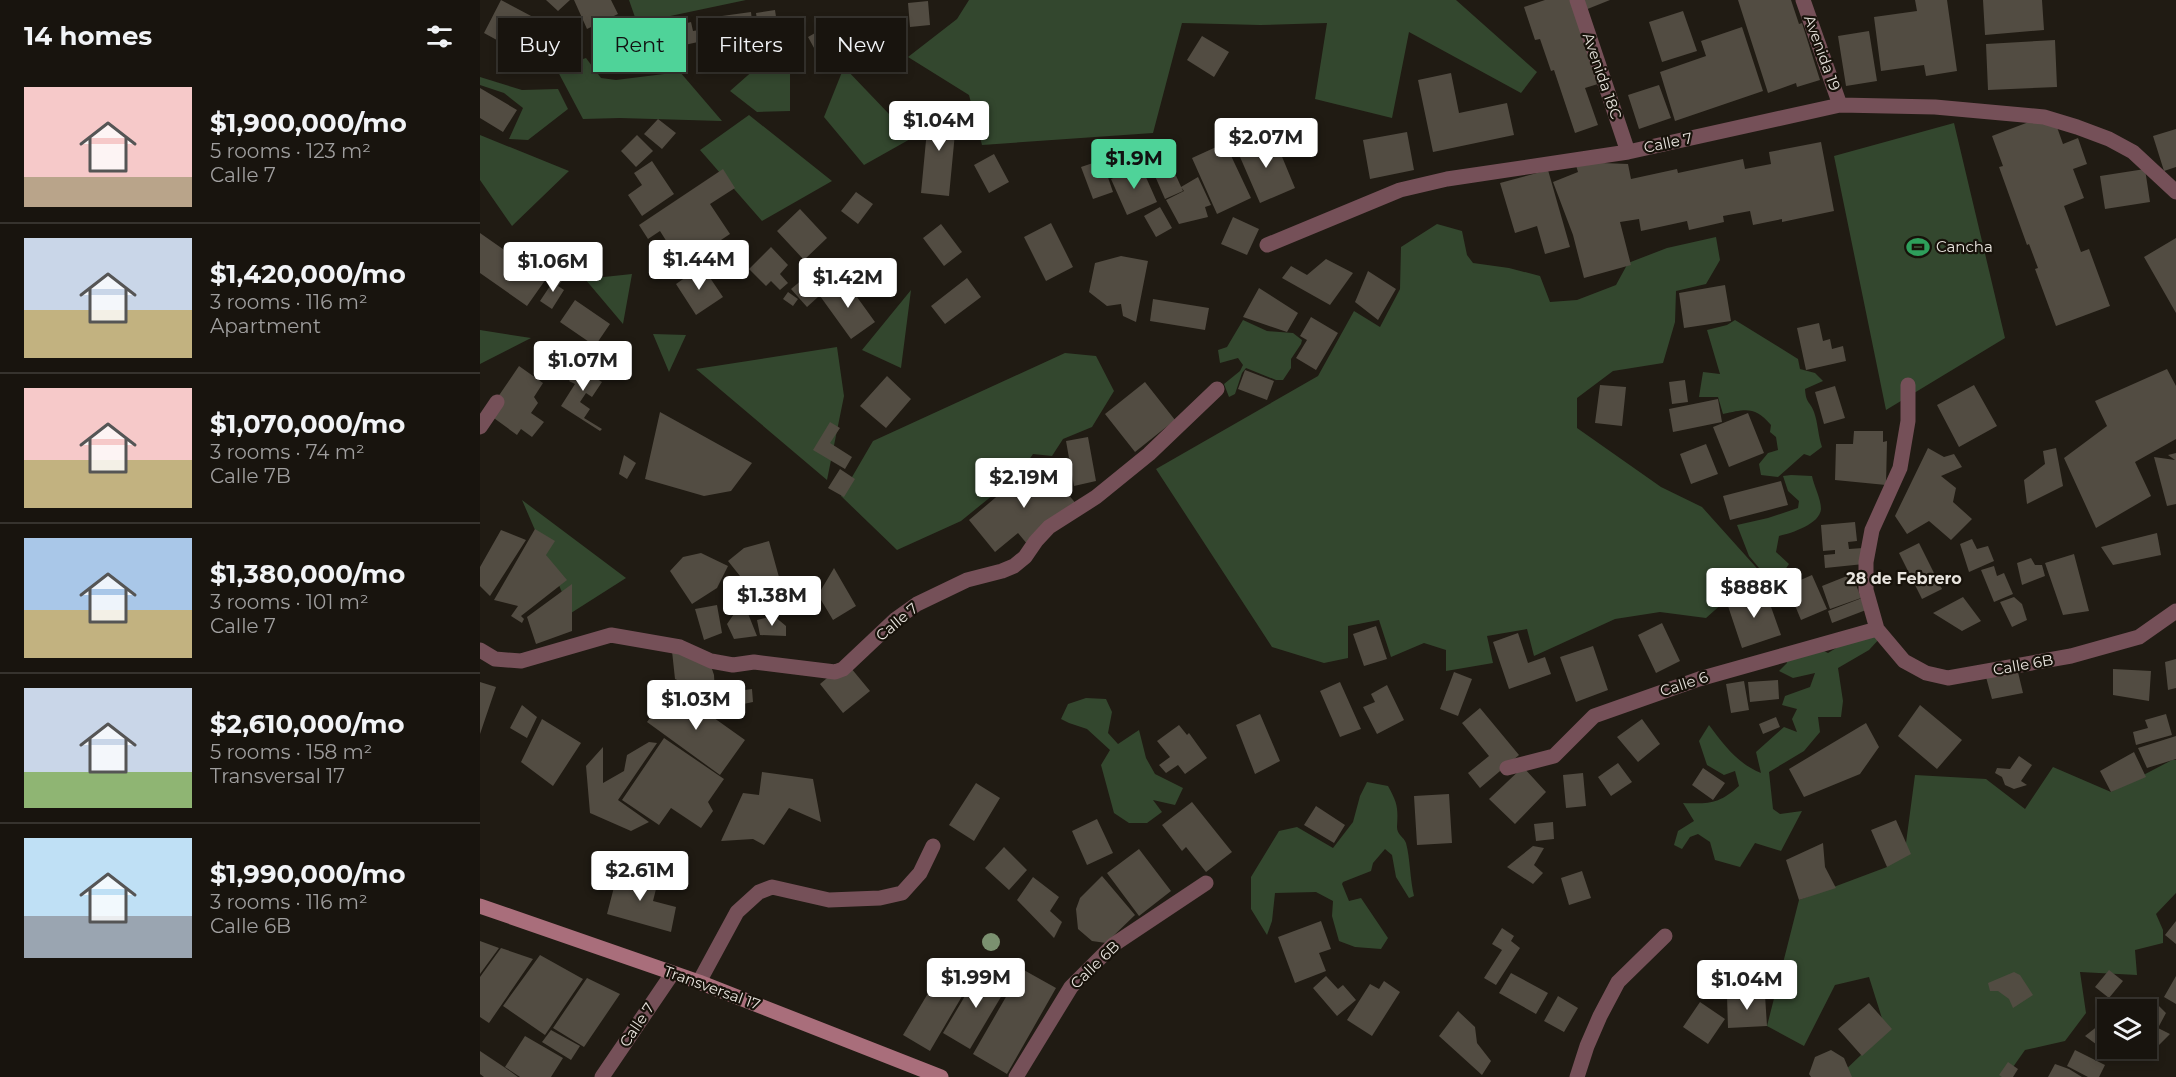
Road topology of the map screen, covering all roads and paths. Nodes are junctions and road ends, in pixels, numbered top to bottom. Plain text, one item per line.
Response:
1 (1576, 0) edge
2 (1803, 0) edge
3 (1840, 105) junction
4 (1628, 152) junction
5 (2176, 192) edge
6 (1267, 245) dead end
7 (1908, 385) dead end
8 (1217, 390) dead end
9 (497, 402) dead end
10 (480, 428) edge
11 (2176, 611) edge
12 (1877, 629) junction
13 (480, 650) edge
14 (1507, 768) dead end
15 (933, 846) dead end
16 (1206, 883) dead end
17 (480, 906) edge
18 (1665, 936) dead end
19 (672, 974) junction
20 (699, 982) junction
21 (602, 1077) edge
22 (941, 1077) edge
23 (1016, 1077) edge
24 (1577, 1077) edge

1 - 4 street, Avenida 18C
2 - 3 street, Avenida 19
3 - 4 street, Calle 7
3 - 5 street, Calle 7
4 - 6 street, Calle 7
7 - 12 street
8 - 13 street, Calle 7
9 - 10 street
11 - 12 street, Calle 6B
12 - 14 street, Calle 6
15 - 20 street
16 - 23 street, Calle 6B
17 - 19 main road, Transversal 17
18 - 24 street
19 - 20 main road, Transversal 17
19 - 21 street, Calle 7
20 - 22 main road, Transversal 17

